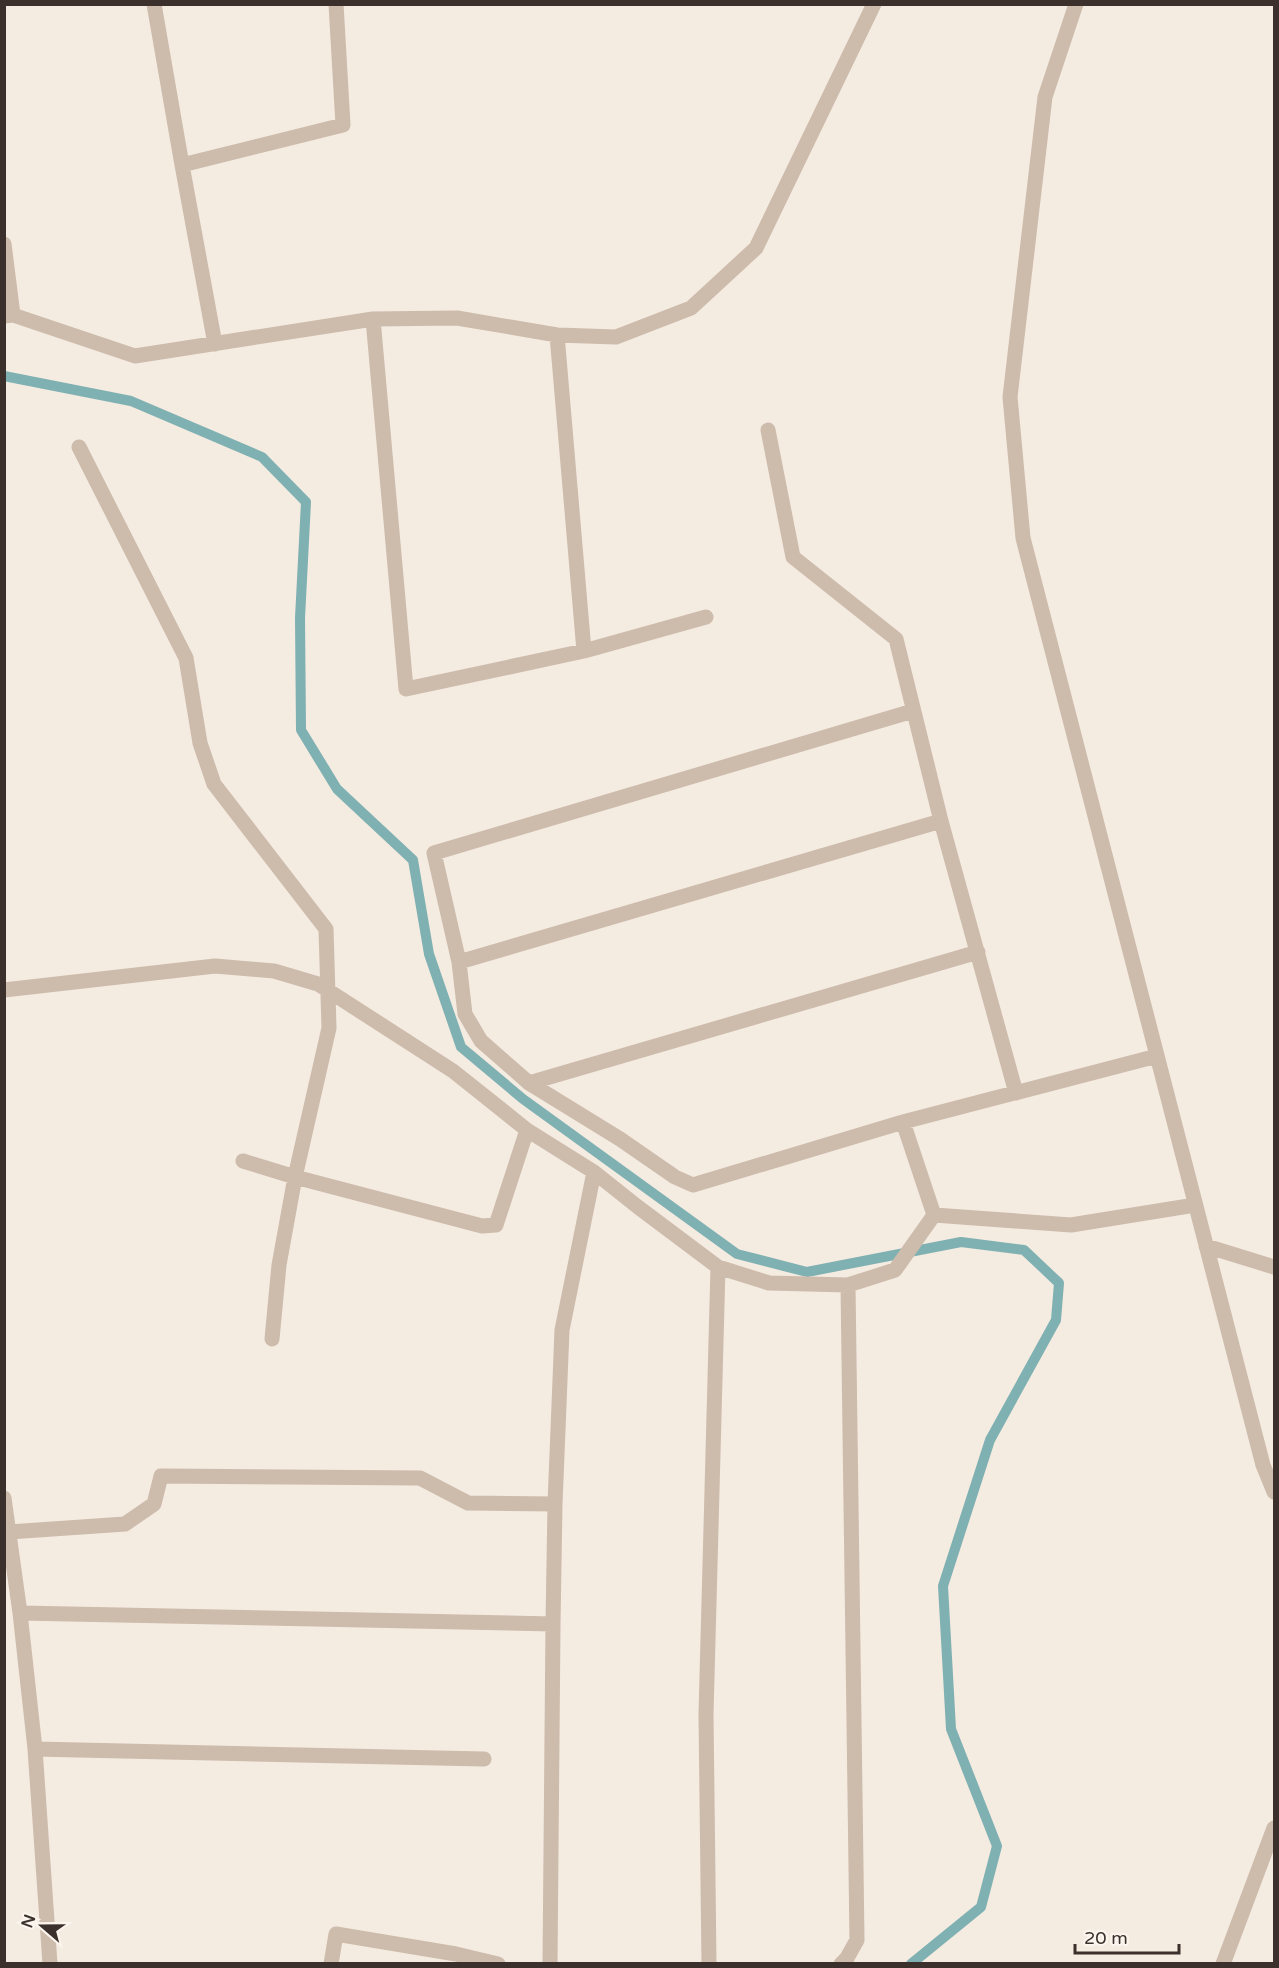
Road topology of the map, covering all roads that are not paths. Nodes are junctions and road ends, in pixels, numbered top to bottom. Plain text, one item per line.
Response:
1 (154, 4) edge
2 (336, 4) edge
3 (874, 4) edge
4 (1076, 4) edge
5 (182, 165) junction
6 (4, 244) edge
7 (9, 316) edge
8 (373, 320) junction
9 (557, 335) junction
10 (215, 344) junction
11 (768, 430) dead end
12 (79, 447) dead end
13 (706, 617) dead end
14 (584, 651) junction
15 (913, 711) junction
16 (941, 822) junction
17 (978, 952) junction
18 (459, 962) junction
19 (4, 990) edge
20 (330, 992) junction
21 (1157, 1056) junction
22 (529, 1083) junction
23 (1016, 1093) junction
24 (903, 1122) junction
25 (527, 1130) junction
26 (243, 1161) dead end
27 (594, 1172) junction
28 (295, 1177) junction
29 (1196, 1205) junction
30 (934, 1215) junction
31 (1206, 1246) junction
32 (718, 1267) junction
33 (1275, 1267) edge
34 (848, 1285) junction
35 (272, 1339) dead end
36 (1275, 1492) edge
37 (4, 1498) edge
38 (555, 1504) junction
39 (9, 1532) junction
40 (20, 1613) junction
41 (553, 1624) junction
42 (35, 1749) junction
43 (484, 1759) dead end
44 (1275, 1828) edge
45 (50, 1964) edge
46 (331, 1964) edge
47 (498, 1964) edge
48 (550, 1964) edge
49 (708, 1964) edge
50 (841, 1964) edge
51 (1223, 1964) edge

1 - 5 street
2 - 5 street
3 - 9 street
4 - 21 street
5 - 10 street
6 - 7 street
7 - 10 street
8 - 9 street
8 - 10 street
8 - 14 street
9 - 14 street
11 - 15 street
12 - 20 street
13 - 14 street
15 - 16 street
15 - 18 street
16 - 17 street
16 - 18 street
17 - 22 street
17 - 23 street
18 - 22 street
19 - 20 street
20 - 25 street
20 - 28 street
21 - 23 street
21 - 29 street
22 - 24 street
23 - 24 street
24 - 30 street
25 - 27 street
25 - 28 street
26 - 28 street
27 - 32 street
27 - 38 street
28 - 35 street
29 - 30 street
29 - 31 street
30 - 34 street
31 - 33 street
31 - 36 street
32 - 34 street
32 - 49 street
34 - 50 street
37 - 39 street
38 - 39 street
38 - 41 street
39 - 40 street
40 - 41 street
40 - 42 street
41 - 48 street
42 - 43 street
42 - 45 street
44 - 51 street
46 - 47 street

